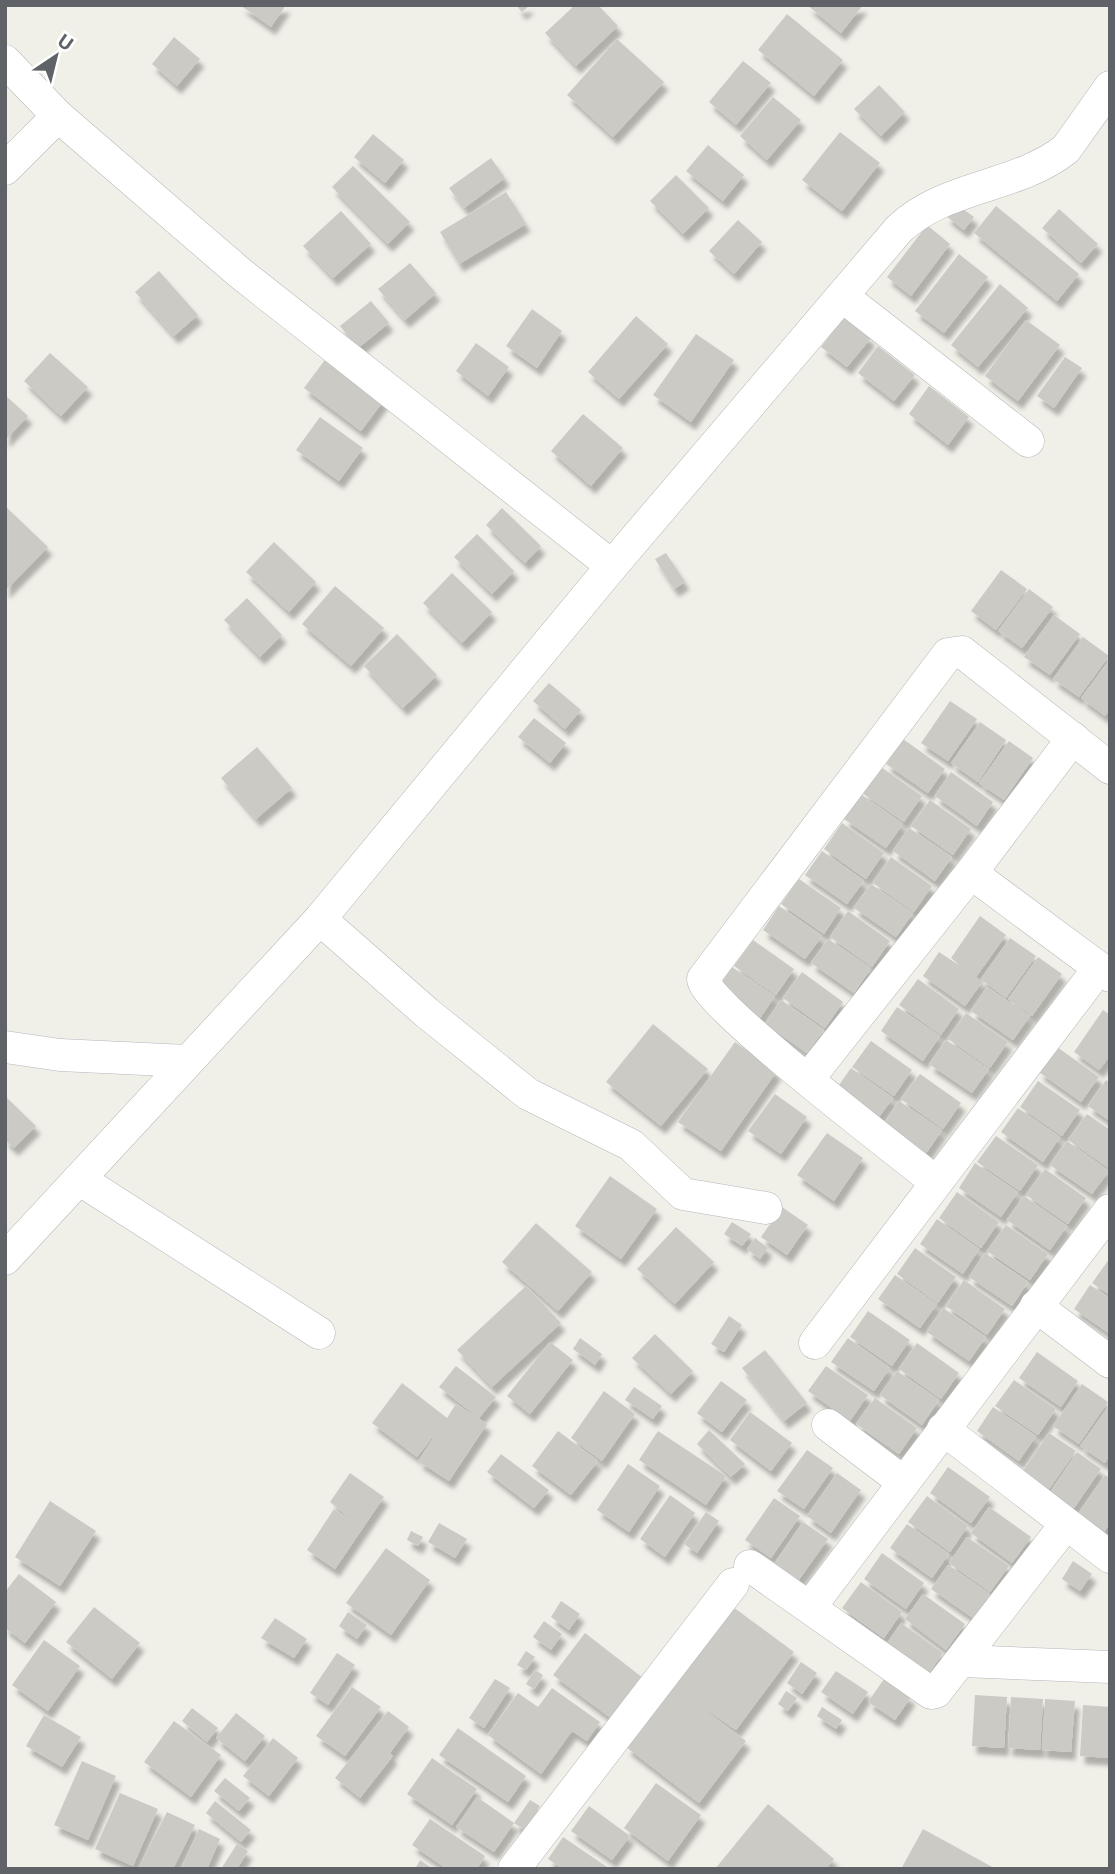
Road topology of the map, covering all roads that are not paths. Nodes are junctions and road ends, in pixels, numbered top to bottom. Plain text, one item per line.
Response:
1 (5, 61) edge
2 (1110, 87) edge
3 (58, 116) junction
4 (5, 169) edge
5 (842, 296) junction
6 (1028, 440) dead end
7 (612, 566) junction
8 (1073, 738) junction
9 (1110, 768) edge
10 (971, 873) junction
11 (320, 919) junction
12 (1104, 972) edge
13 (5, 1047) edge
14 (187, 1061) junction
15 (808, 1079) junction
16 (79, 1179) junction
17 (936, 1182) junction
18 (766, 1208) dead end
19 (1110, 1210) edge
20 (5, 1259) edge
21 (1036, 1306) junction
22 (319, 1333) dead end
23 (815, 1343) dead end
24 (1110, 1362) edge
25 (828, 1425) dead end
26 (943, 1429) junction
27 (902, 1481) junction
28 (1066, 1524) junction
29 (1110, 1557) edge
30 (810, 1606) junction
31 (962, 1661) junction
32 (1110, 1667) edge
33 (513, 1869) edge

1 - 3 street
2 - 5 street
3 - 4 street
3 - 7 street
5 - 6 street
5 - 7 street
7 - 11 street
8 - 9 street
8 - 10 street
8 - 15 street
10 - 12 street
10 - 15 street
11 - 14 street
11 - 18 street
12 - 17 street
13 - 14 street
14 - 16 street
15 - 17 street
16 - 20 street
16 - 22 street
17 - 23 street
19 - 21 street
21 - 24 street
21 - 26 street
25 - 27 street
26 - 27 street
26 - 28 street
27 - 30 street
28 - 29 street
28 - 31 street
30 - 31 street
30 - 33 street
31 - 32 street

